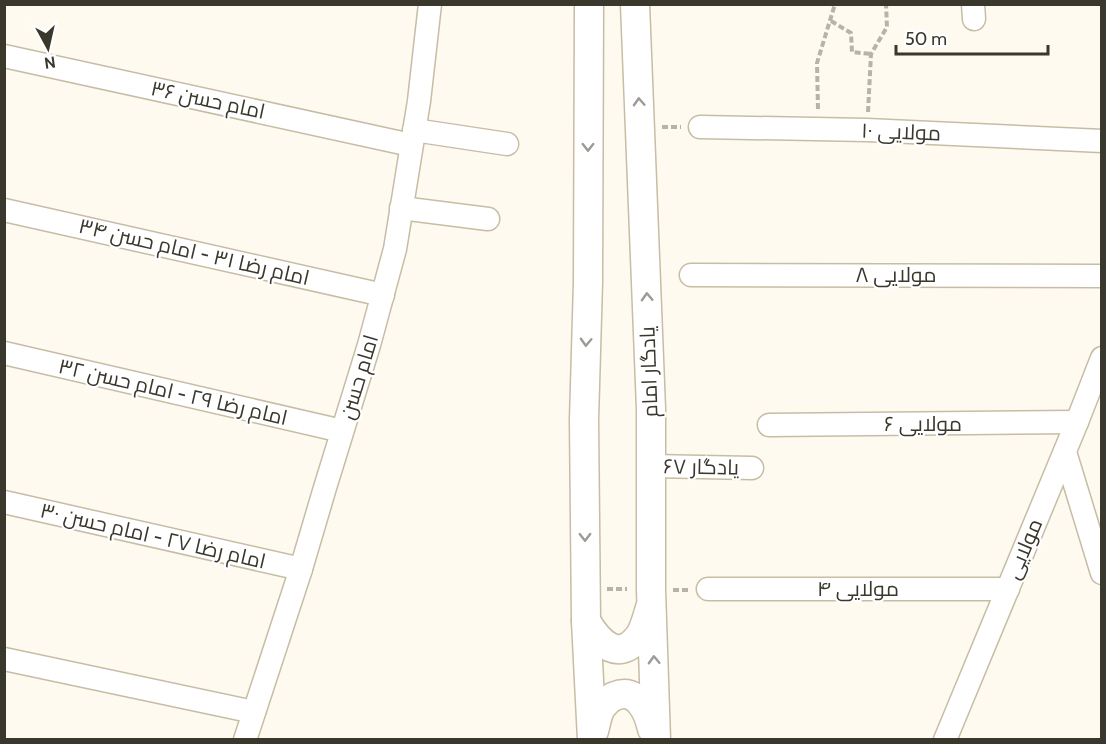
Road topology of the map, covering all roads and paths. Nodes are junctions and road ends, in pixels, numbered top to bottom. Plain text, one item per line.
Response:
1 (429, 4) edge
2 (588, 4) edge
3 (635, 4) edge
4 (835, 4) edge
5 (886, 4) edge
6 (831, 21) junction
7 (871, 54) junction
8 (4, 56) edge
9 (640, 126) junction
10 (700, 127) joint
11 (818, 129) junction
12 (867, 130) junction
13 (412, 137) junction
14 (1101, 141) edge
15 (507, 144) dead end
16 (401, 208) junction
17 (4, 210) edge
18 (488, 219) dead end
19 (691, 275) dead end
20 (1101, 276) edge
21 (383, 295) junction
22 (4, 353) edge
23 (1101, 358) edge
24 (1077, 422) junction
25 (769, 425) dead end
26 (342, 431) junction
27 (1065, 452) junction
28 (651, 466) junction
29 (752, 468) dead end
30 (4, 502) edge
31 (301, 570) junction
32 (1101, 573) edge
33 (586, 588) junction
34 (708, 589) joint
35 (1008, 589) junction
36 (652, 597) junction
37 (586, 621) junction
38 (4, 660) edge
39 (254, 712) junction
40 (245, 740) edge
41 (593, 740) edge
42 (655, 740) edge
43 (945, 740) edge

1 - 13 street, امام حسن
2 -> 33 main road
9 -> 3 main road, یادگار امام
4 - 6 path
5 - 7 path
6 - 7 path
6 - 11 path
7 - 12 path
8 - 13 street, امام حسن ۳۶
9 - 10 path
28 -> 9 main road, یادگار امام
10 - 11 street, مولایی ۱۰
11 - 12 street, مولایی ۱۰
12 - 14 street, مولایی ۱۰
13 - 15 street, امام حسن ۳۶
13 - 16 street, امام حسن
16 - 18 street
16 - 21 street, امام حسن
17 - 21 street, امام رضا ۳۱ - امام حسن ۳۴
19 - 20 street, مولایی ۸
21 - 26 street, امام حسن
22 - 26 street, امام رضا ۲۹ - امام حسن ۳۲
23 - 24 street, مولایی
24 - 25 street, مولایی ۶
24 - 27 street, مولایی
26 - 31 street, امام حسن
27 - 32 street
27 - 35 street, مولایی
28 - 29 street, یادگار ۶۷
28 - 36 main road, یادگار امام
30 - 31 street, امام رضا ۲۷ - امام حسن ۳۰
31 - 39 street, امام حسن
33 - 36 path
33 - 37 main road
34 - 35 street, مولایی ۴
34 - 36 path
35 - 43 street, مولایی
36 - 37 main road
42 -> 36 main road, یادگار امام
37 - 41 main road
38 - 39 street
39 - 40 street, امام حسن
41 - 42 main road

